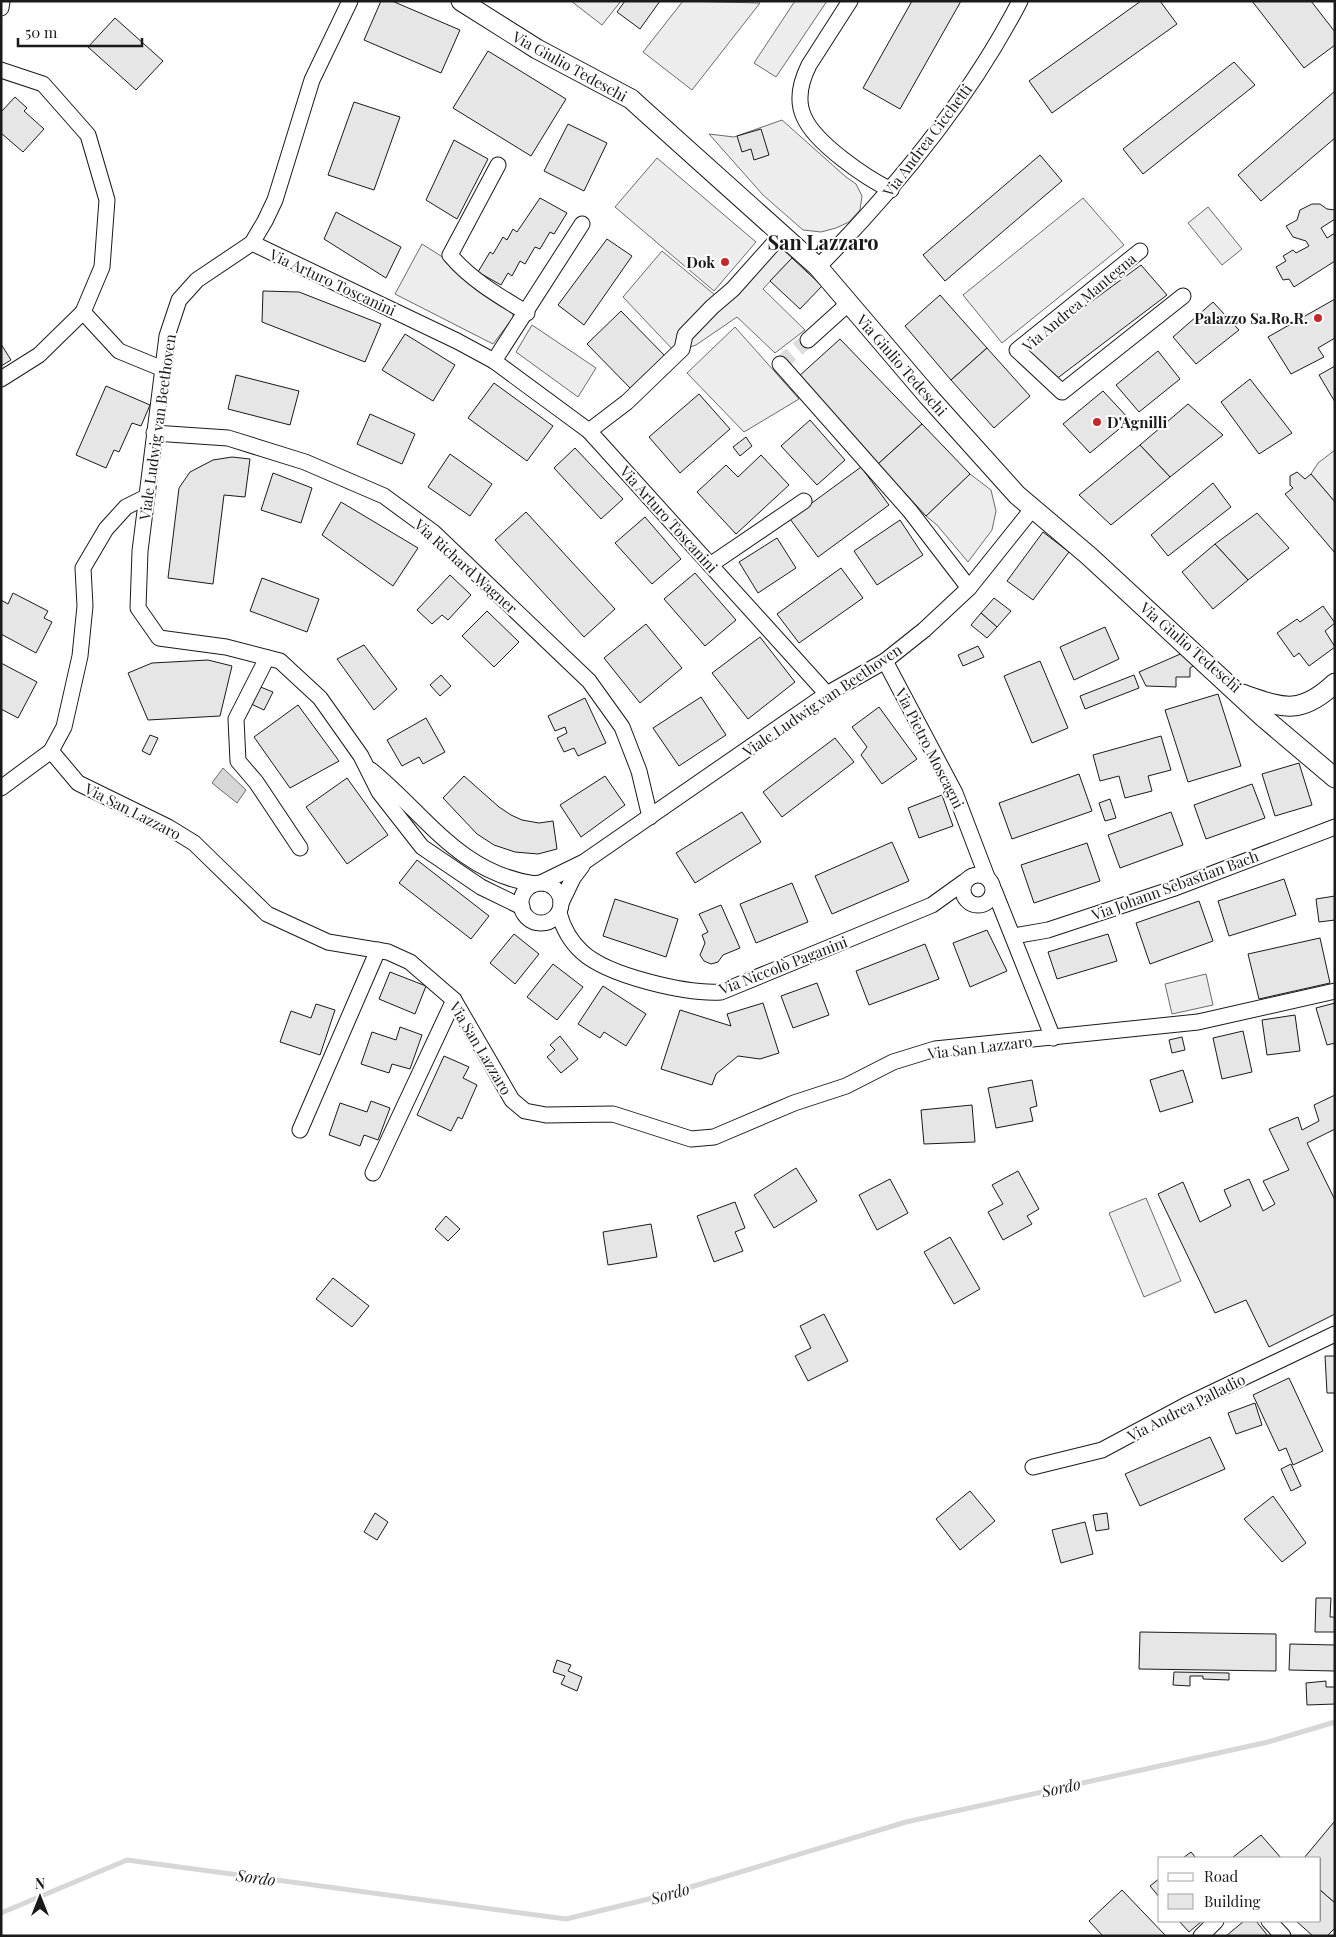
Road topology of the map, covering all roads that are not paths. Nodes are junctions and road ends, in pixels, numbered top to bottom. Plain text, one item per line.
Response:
1 (2, 1) edge
2 (461, 1) edge
3 (850, 1) edge
4 (1020, 1) edge
5 (351, 2) edge
6 (1, 8) edge
7 (1, 70) edge
8 (498, 165) dead end
9 (890, 190) junction
10 (582, 224) dead end
11 (782, 234) junction
12 (252, 243) junction
13 (1140, 251) dead end
14 (818, 267) junction
15 (1183, 296) dead end
16 (849, 303) junction
17 (83, 312) junction
18 (527, 312) junction
19 (808, 340) tunnel mouth
20 (494, 362) junction
21 (780, 364) dead end
22 (163, 369) junction
23 (1, 379) edge
24 (590, 431) junction
25 (154, 433) junction
26 (146, 497) junction
27 (804, 501) dead end
28 (1033, 508) junction
29 (710, 565) junction
30 (969, 588) junction
31 (267, 658) junction
32 (885, 661) junction
33 (1335, 683) edge
34 (1236, 691) junction
35 (827, 694) junction
36 (1293, 708) junction
37 (1283, 733) junction
38 (51, 751) junction
39 (368, 768) junction
40 (1335, 778) edge
41 (1, 788) edge
42 (650, 817) junction
43 (1335, 827) edge
44 (973, 836) junction
45 (300, 848) dead end
46 (584, 862) junction
47 (966, 881) junction
48 (538, 883) junction
49 (990, 884) junction
50 (982, 905) junction
51 (522, 907) junction
52 (560, 908) junction
53 (1014, 936) junction
54 (378, 950) junction
55 (1335, 991) edge
56 (454, 1000) junction
57 (1053, 1038) junction
58 (300, 1130) dead end
59 (373, 1173) dead end
60 (1335, 1334) edge
61 (1033, 1467) dead end
62 (1215, 1922) edge
63 (1270, 1922) edge
64 (1201, 1936) edge
65 (1283, 1936) edge

1 - 6 street
2 - 11 street, Via Giulio Tedeschi
3 - 9 street
4 - 9 street, Via Andrea Cicchetti
5 - 12 street, Viale Ludwig van Beethoven
7 - 17 street
8 - 18 street
9 - 14 street, Via Andrea Cicchetti
10 - 18 street
11 - 14 street, Via Giulio Tedeschi
11 - 24 street
12 - 20 street, Via Arturo Toscanini
12 - 22 street, Viale Ludwig van Beethoven
13 - 15 street, Via Andrea Mantegna
14 - 16 street, Via Giulio Tedeschi
16 - 19 street
16 - 28 street, Via Giulio Tedeschi
17 - 22 street
17 - 23 street
18 - 20 street
20 - 24 street, Via Arturo Toscanini
21 - 30 street
22 - 25 street, Viale Ludwig van Beethoven
24 - 29 street, Via Arturo Toscanini
25 - 26 street, Viale Ludwig van Beethoven
25 - 42 street, Via Richard Wagner
26 - 31 street, Viale Ludwig van Beethoven
26 - 38 street
27 - 29 street
28 - 30 street, Viale Ludwig van Beethoven
28 - 34 street, Via Giulio Tedeschi
29 - 35 street, Via Arturo Toscanini
30 - 32 street, Viale Ludwig van Beethoven
31 - 39 street, Viale Ludwig van Beethoven
31 - 45 street
32 - 35 street, Viale Ludwig van Beethoven
32 - 44 street, Via Pietro Moscagni
33 - 36 street
34 - 36 street, Via Giulio Tedeschi
34 - 37 street
35 - 42 street, Viale Ludwig van Beethoven
36 - 37 street
37 - 40 street
38 - 41 street
38 - 54 street, Via San Lazzaro
39 - 48 street, Viale Ludwig van Beethoven
39 - 51 street, Viale Ludwig van Beethoven
42 - 46 street, Viale Ludwig van Beethoven
43 - 53 street, Via Johann Sebastian Bach
44 - 47 street, Via Pietro Moscagni
44 - 49 street, Via Pietro Moscagni
46 - 48 street, Viale Ludwig van Beethoven
46 - 52 street, Viale Ludwig van Beethoven
47 - 49 street
47 - 50 street
47 - 52 street, Via Niccolò Paganini
48 - 51 street
48 - 52 street
49 - 50 street
49 - 53 street, Via Pietro Moscagni
50 - 53 street, Via Pietro Moscagni
51 - 52 street
53 - 57 street, Via Pietro Moscagni
54 - 56 street, Via San Lazzaro
54 - 58 street
55 - 57 street, Via San Lazzaro
56 - 57 street, Via San Lazzaro
56 - 59 street
60 - 61 street, Via Andrea Palladio
62 - 64 street
63 - 65 street

